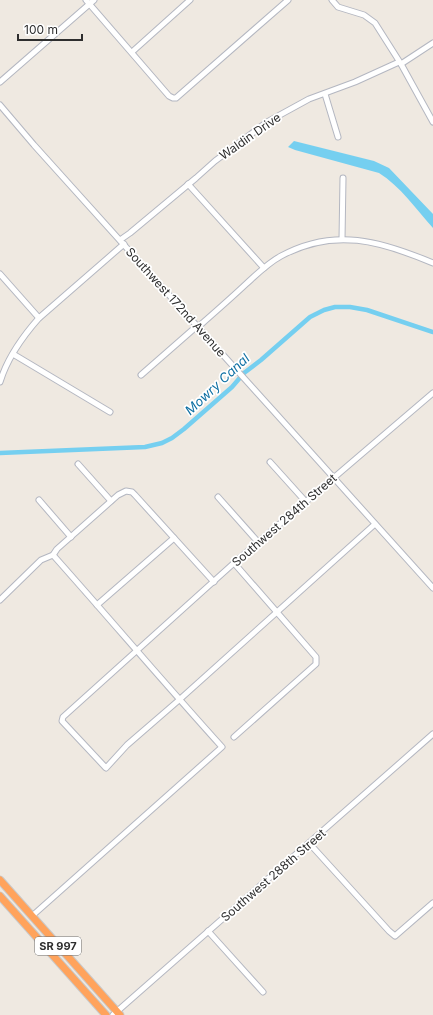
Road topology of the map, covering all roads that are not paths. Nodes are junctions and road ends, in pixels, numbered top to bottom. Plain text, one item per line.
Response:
1 (190, 0) edge
2 (288, 0) edge
3 (332, 0) edge
4 (90, 1) edge
5 (433, 43) edge
6 (132, 52) junction
7 (400, 63) junction
8 (0, 82) edge
9 (325, 94) junction
10 (0, 105) edge
11 (433, 122) edge
12 (338, 137) dead end
13 (343, 178) dead end
14 (188, 184) junction
15 (342, 239) junction
16 (122, 242) junction
17 (433, 263) edge
18 (264, 268) junction
19 (0, 274) edge
20 (38, 318) junction
21 (198, 326) junction
22 (14, 354) junction
23 (141, 375) dead end
24 (0, 382) edge
25 (433, 393) edge
26 (110, 412) dead end
27 (270, 462) dead end
28 (78, 464) dead end
29 (333, 477) junction
30 (218, 497) dead end
31 (38, 500) dead end
32 (111, 501) junction
33 (306, 502) junction
34 (375, 524) junction
35 (70, 537) junction
36 (174, 538) junction
37 (259, 543) junction
38 (53, 555) junction
39 (234, 563) junction
40 (214, 582) junction
41 (433, 588) edge
42 (0, 600) edge
43 (97, 605) junction
44 (276, 612) junction
45 (137, 650) junction
46 (179, 700) junction
47 (433, 734) edge
48 (234, 737) dead end
49 (309, 843) junction
50 (0, 880) edge
51 (0, 896) edge
52 (433, 903) edge
53 (32, 916) junction
54 (208, 932) junction
55 (264, 992) dead end
56 (117, 1014) edge
57 (106, 1015) edge

1 - 6 street
2 - 6 street
3 - 7 street
4 - 6 street
4 - 8 street
5 - 7 street, Waldin Drive
7 - 9 street, Waldin Drive
7 - 11 street
9 - 12 street
9 - 14 street, Waldin Drive
10 - 16 street, Southwest 172nd Avenue
13 - 15 street
14 - 16 street, Waldin Drive
14 - 18 street
15 - 17 street
15 - 18 street
16 - 20 street, Waldin Drive
16 - 21 street, Southwest 172nd Avenue
18 - 21 street
19 - 20 street
20 - 22 street, Waldin Drive
21 - 23 street
21 - 29 street, Southwest 172nd Avenue
22 - 24 street, Waldin Drive
22 - 26 street
25 - 29 street, Southwest 284th Street
27 - 33 street
28 - 32 street
29 - 33 street, Southwest 284th Street
29 - 34 street, Southwest 172nd Avenue
30 - 37 street
31 - 35 street
32 - 35 street
32 - 36 street
33 - 37 street, Southwest 284th Street
34 - 41 street, Southwest 172nd Avenue
34 - 44 street
35 - 38 street
36 - 40 street
36 - 43 street
37 - 39 street, Southwest 284th Street
38 - 42 street
38 - 43 street
39 - 40 street, Southwest 284th Street
39 - 44 street
40 - 45 street, Southwest 284th Street
43 - 45 street
44 - 46 street
44 - 48 street
45 - 46 street
45 - 46 street, Southwest 284th Street
46 - 53 street
47 - 49 street, Southwest 288th Street
49 - 52 street
49 - 54 street, Southwest 288th Street
50 - 53 highway, SR 997
51 - 57 highway, SR 997
53 - 56 highway, SR 997
54 - 55 street
54 - 56 street, Southwest 288th Street

